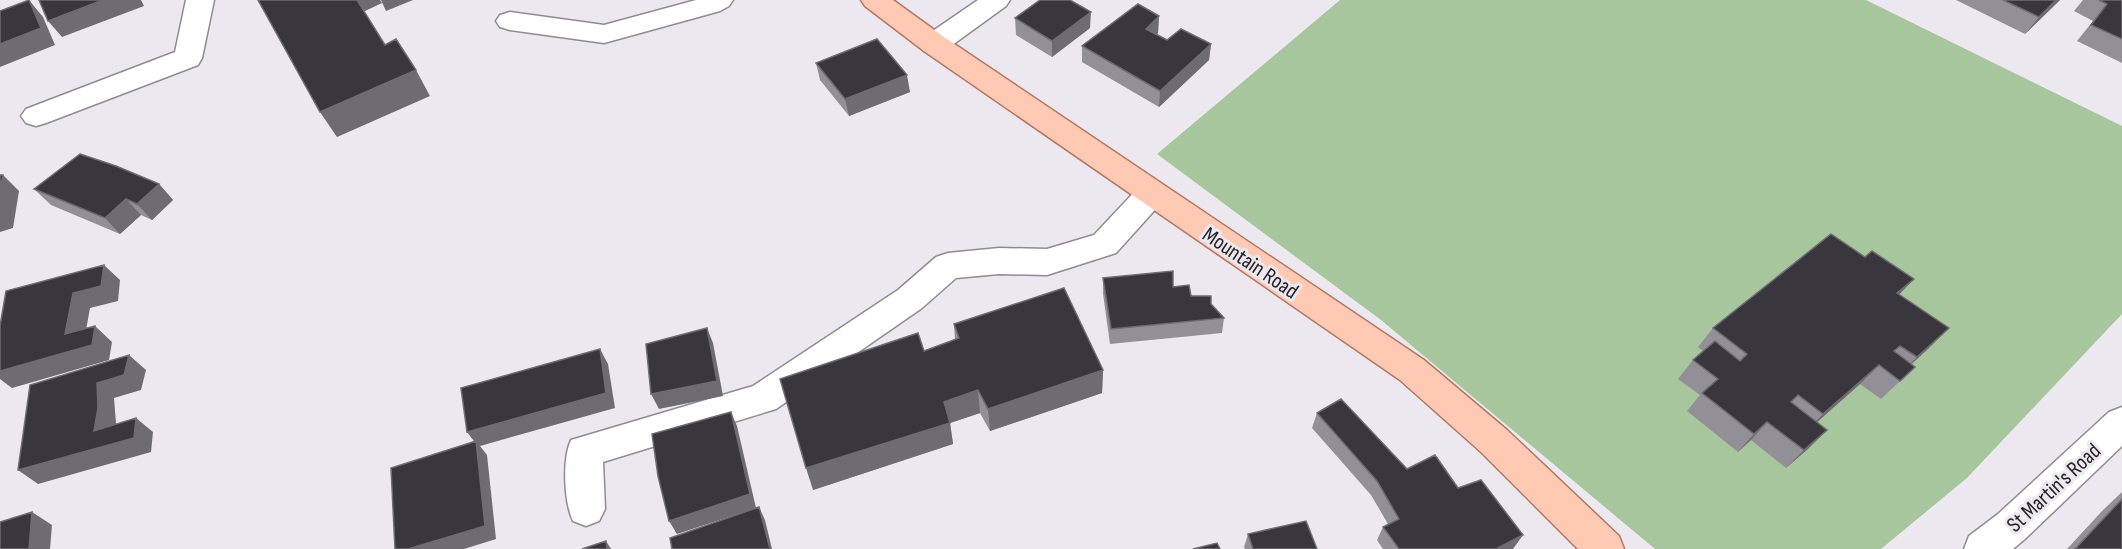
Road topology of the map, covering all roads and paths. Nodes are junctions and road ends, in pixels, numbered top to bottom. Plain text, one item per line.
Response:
1 (200, 0) edge
2 (719, 0) edge
3 (875, 0) edge
4 (996, 0) edge
5 (510, 21) dead end
6 (934, 44) junction
7 (36, 116) dead end
8 (1151, 194) junction
9 (2122, 423) edge
10 (586, 509) dead end
11 (1605, 549) edge
12 (1983, 549) edge

1 - 7 street
2 - 5 street
3 - 6 main road, Mountain Road
4 - 6 street
6 - 8 main road, Mountain Road
8 - 10 street
8 - 11 main road, Mountain Road
9 - 12 street, St Martin's Road

